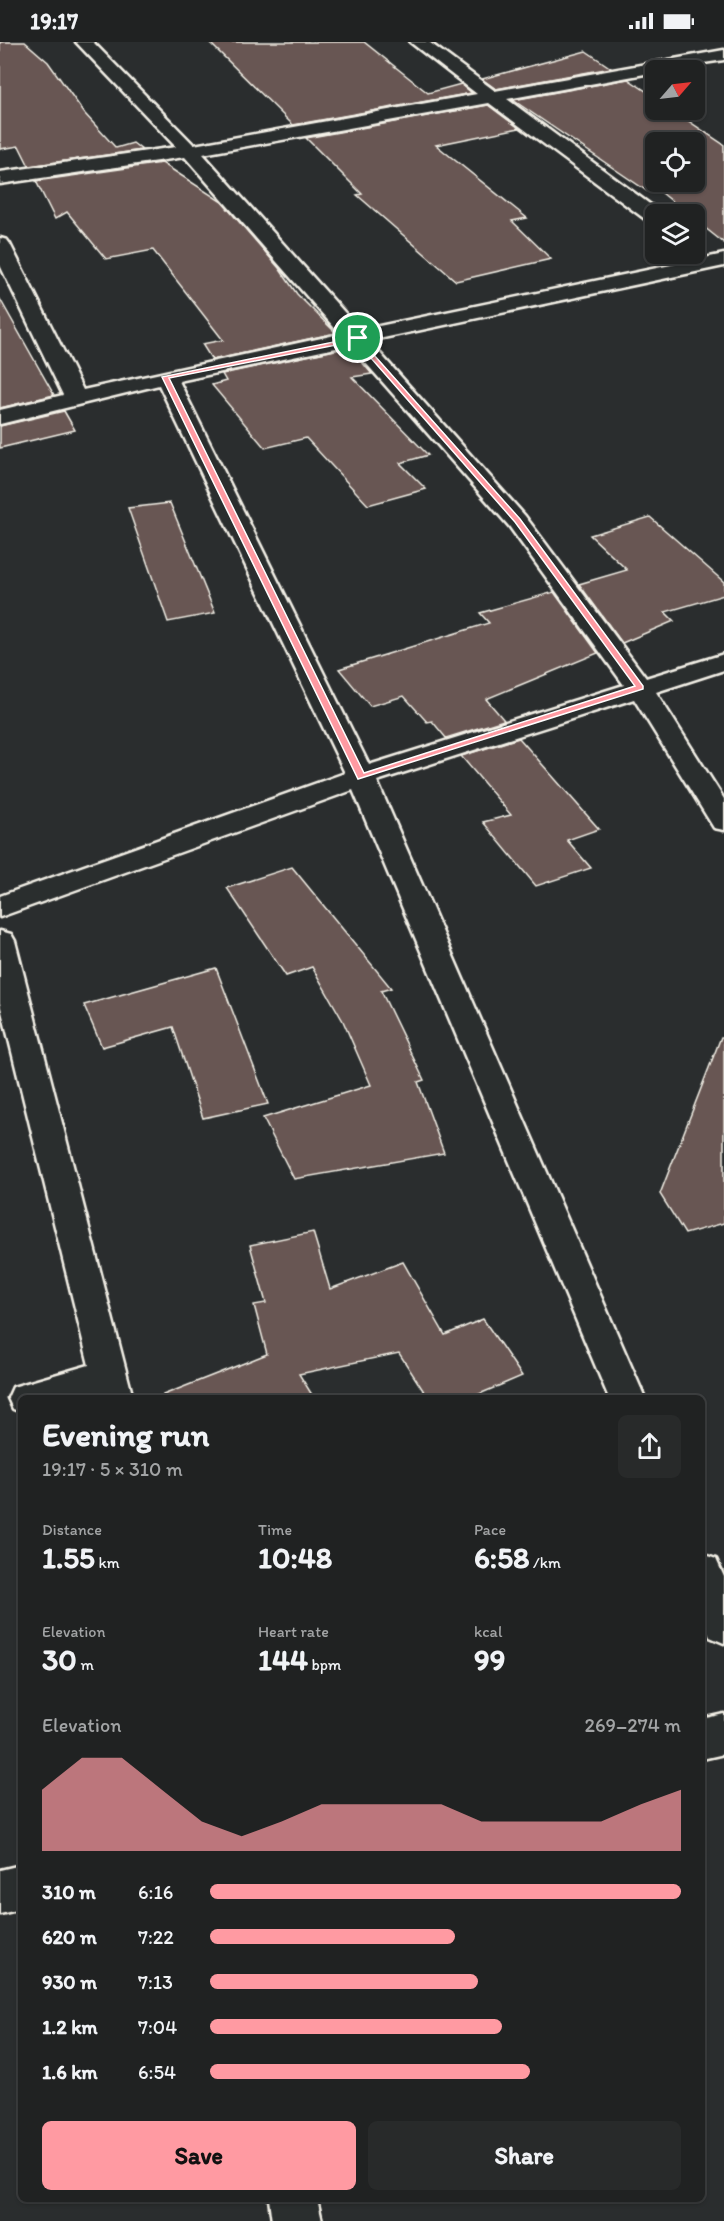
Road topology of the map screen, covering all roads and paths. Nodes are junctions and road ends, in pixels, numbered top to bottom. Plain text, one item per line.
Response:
1 (84, 42) edge
2 (418, 42) edge
3 (724, 55) edge
4 (492, 97) junction
5 (190, 151) junction
6 (0, 178) edge
7 (645, 210) edge
8 (0, 244) edge
9 (705, 254) edge
10 (721, 264) edge
11 (358, 338) junction
12 (166, 377) junction
13 (75, 399) junction
14 (0, 417) edge
15 (724, 662) edge
16 (640, 687) junction
17 (361, 777) junction
18 (724, 821) edge
19 (0, 907) edge
20 (0, 941) edge
21 (112, 1387) edge
22 (49, 1395) edge
23 (626, 1395) edge
24 (18, 1400) edge
25 (0, 1405) edge
26 (705, 1579) edge
27 (724, 1623) edge
28 (724, 1734) edge
29 (705, 1738) edge
30 (18, 1888) edge
31 (0, 1892) edge
32 (294, 2202) edge
33 (297, 2221) edge

1 - 5 street
2 - 4 street
3 - 4 street
4 - 5 street
4 - 7 street
5 - 6 street
5 - 11 street
8 - 13 street
9 - 10 street
10 - 11 street
11 - 12 street
11 - 16 street
12 - 13 street
12 - 17 street
13 - 14 street
15 - 16 street
16 - 17 street
16 - 18 street
17 - 19 street
17 - 23 street
20 - 21 street
21 - 22 street
24 - 25 street
26 - 27 street
28 - 29 street
30 - 31 street
32 - 33 street

